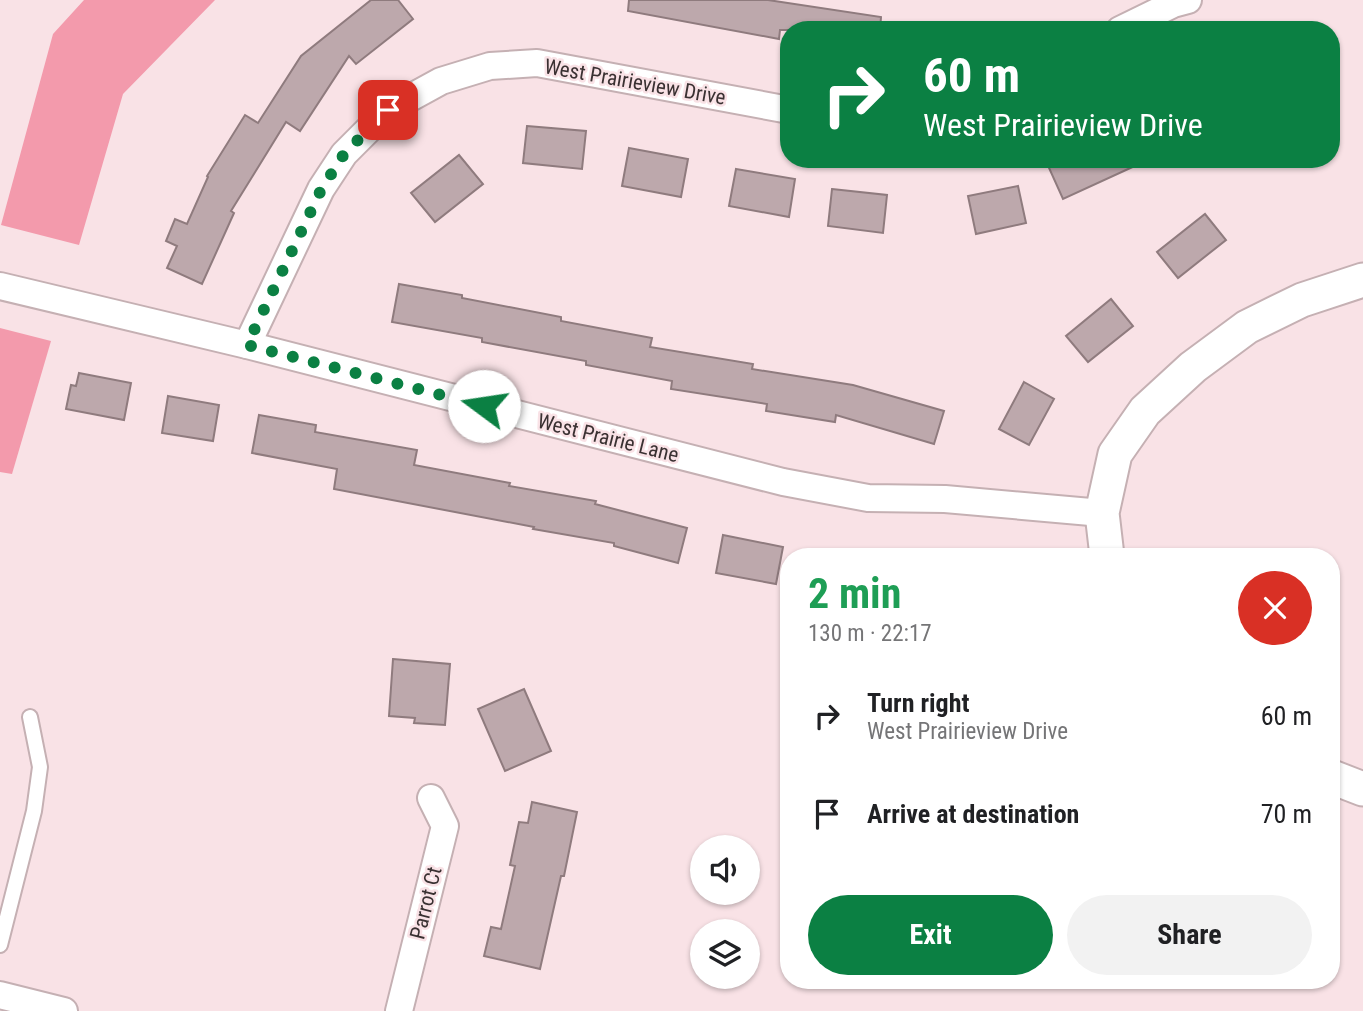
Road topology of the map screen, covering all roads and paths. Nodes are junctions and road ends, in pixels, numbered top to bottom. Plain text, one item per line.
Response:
1 (1188, 0) edge
2 (1138, 21) edge
3 (780, 108) edge
4 (1363, 280) edge
5 (0, 286) edge
6 (247, 345) junction
7 (1102, 513) junction
8 (1106, 548) edge
9 (30, 717) dead end
10 (1340, 780) edge
11 (1363, 789) edge
12 (431, 798) dead end
13 (0, 945) edge
14 (0, 995) edge
15 (64, 1011) edge
16 (399, 1011) edge

1 - 2 street
3 - 6 street, West Prairieview Drive
4 - 7 street
5 - 6 street, West Prairie Lane
6 - 7 street, West Prairie Lane
7 - 8 street
9 - 13 lane
10 - 11 street
12 - 16 street, Parrot Ct
14 - 15 street

